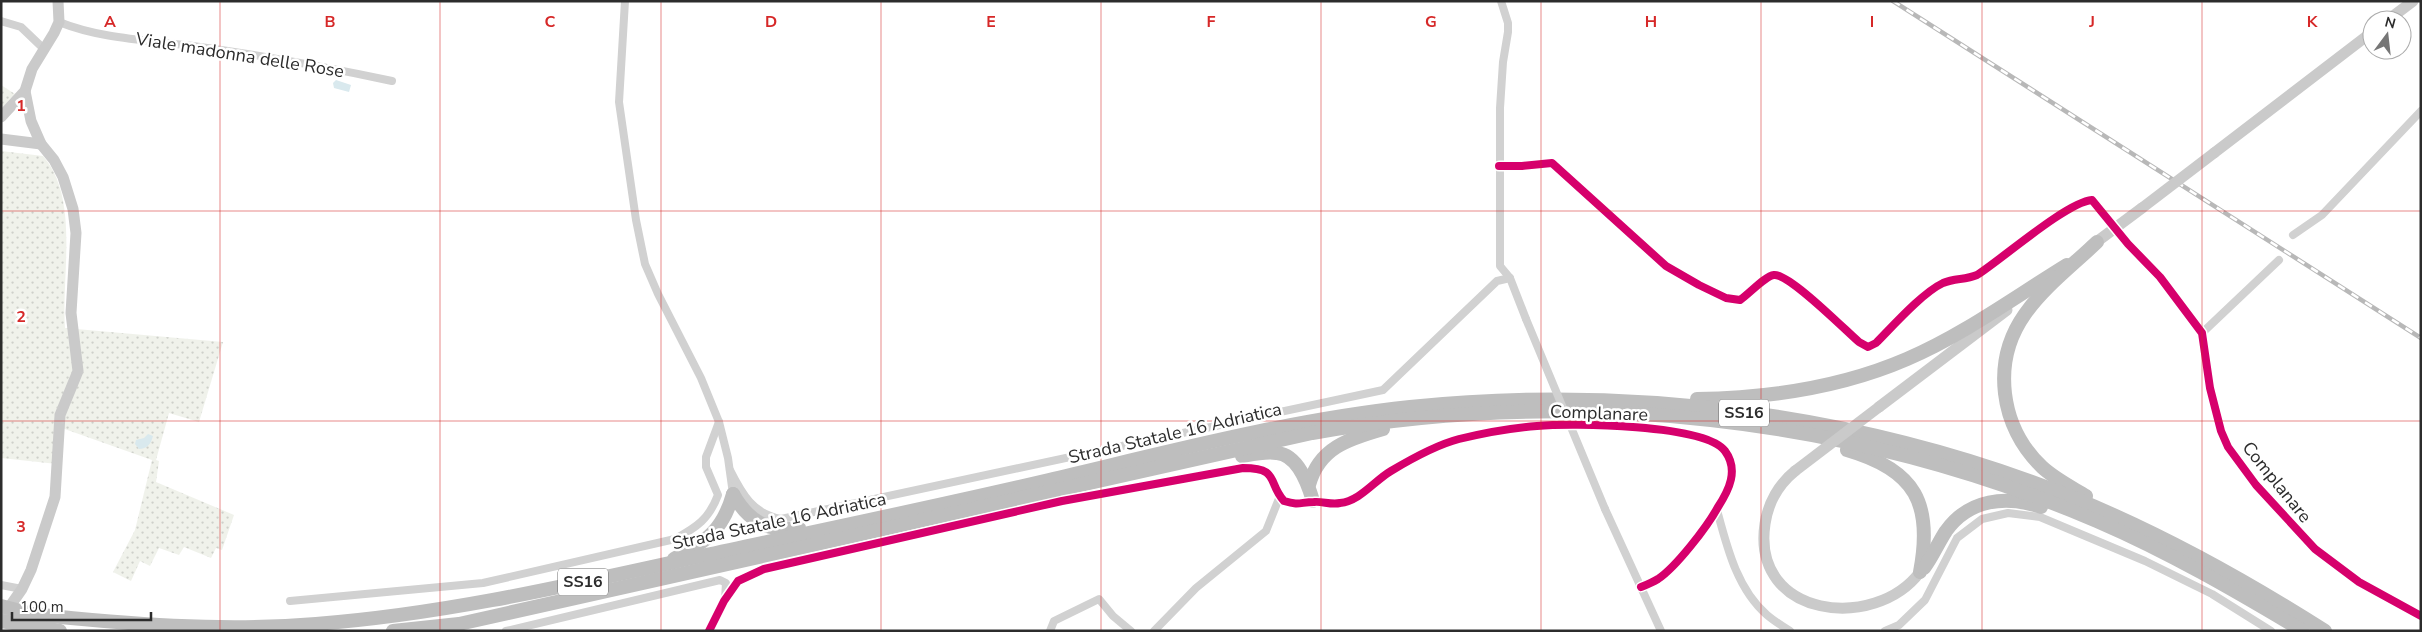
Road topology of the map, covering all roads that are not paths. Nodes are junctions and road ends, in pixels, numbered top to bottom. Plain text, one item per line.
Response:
1 (58, 1) edge
2 (625, 1) edge
3 (1501, 1) edge
4 (2413, 1) edge
5 (2401, 10) edge
6 (1, 21) edge
7 (59, 22) junction
8 (2362, 40) edge
9 (44, 49) junction
10 (392, 82) dead end
11 (25, 91) junction
12 (2421, 110) edge
13 (1, 118) edge
14 (1, 139) edge
15 (41, 144) junction
16 (1499, 166) junction
17 (2102, 212) tunnel mouth
18 (2293, 235) dead end
19 (2097, 242) junction
20 (2128, 244) tunnel mouth
21 (2279, 260) dead end
22 (2067, 264) junction
23 (1510, 278) junction
24 (2202, 333) junction
25 (1599, 401) junction
26 (1427, 417) junction
27 (719, 422) junction
28 (1742, 424) junction
29 (1166, 465) junction
30 (730, 470) junction
31 (1308, 485) junction
32 (733, 494) junction
33 (1280, 496) junction
34 (1312, 501) junction
35 (1717, 510) junction
36 (826, 529) junction
37 (2150, 545) junction
38 (2188, 551) junction
39 (661, 565) junction
40 (1920, 572) junction
41 (1, 586) edge
42 (1641, 587) junction
43 (22, 590) junction
44 (290, 601) dead end
45 (724, 601) junction
46 (1, 606) edge
47 (2421, 616) edge
48 (1, 620) edge
49 (60, 631) edge
50 (392, 631) edge
51 (506, 631) edge
52 (709, 631) edge
53 (1050, 631) edge
54 (1131, 631) edge
55 (1154, 631) edge
56 (1661, 631) edge
57 (1790, 631) edge
58 (1885, 631) edge
59 (2270, 631) edge
60 (2303, 631) edge
61 (2325, 631) edge

1 - 7 main road
2 - 27 street
3 - 16 street
4 - 5 main road
6 - 9 street
7 - 9 main road
7 - 10 street, Viale madonna delle Rose
8 - 19 main road, bridge
9 - 11 main road
11 - 13 main road
11 - 15 main road
12 - 18 street
14 - 15 main road
15 - 43 main road
16 - 17 street
16 - 23 street
19 - 22 main road
19 - 38 highway, SS16
20 - 24 street, Complanare
21 - 24 street
22 - 25 highway, SS16
22 - 40 main road, bridge
23 - 30 street
23 - 42 street, bridge
24 - 47 street, Complanare
25 - 36 highway, Strada Statale 16 Adriatica / SS16
25 - 38 highway, Strada Statale 16 Adriatica / SS16
26 - 28 highway, Strada Statale 16 Adriatica / SS16
26 - 29 highway, Strada Statale 16 Adriatica / SS16
26 - 31 highway
27 - 30 street
27 - 44 street
28 - 37 highway, Strada Statale 16 Adriatica / SS16
28 - 40 highway, SS16
29 - 31 highway
29 - 50 highway, Strada Statale 16 Adriatica / SS16
30 - 32 street
31 - 34 highway
32 - 36 highway, SS16
32 - 39 highway, SS16
33 - 34 street
33 - 45 street
33 - 55 street
34 - 35 street, Complanare
35 - 42 street, Complanare
35 - 57 street
36 - 39 highway, Strada Statale 16 Adriatica / SS16
37 - 40 highway, SS16
37 - 60 highway, Strada Statale 16 Adriatica / SS16
38 - 61 highway, Strada Statale 16 Adriatica / SS16
39 - 46 highway, Strada Statale 16 Adriatica / SS16, bridge
41 - 43 street
42 - 56 street
43 - 48 main road
45 - 51 street
45 - 52 street
48 - 49 highway
53 - 54 street
58 - 59 street

